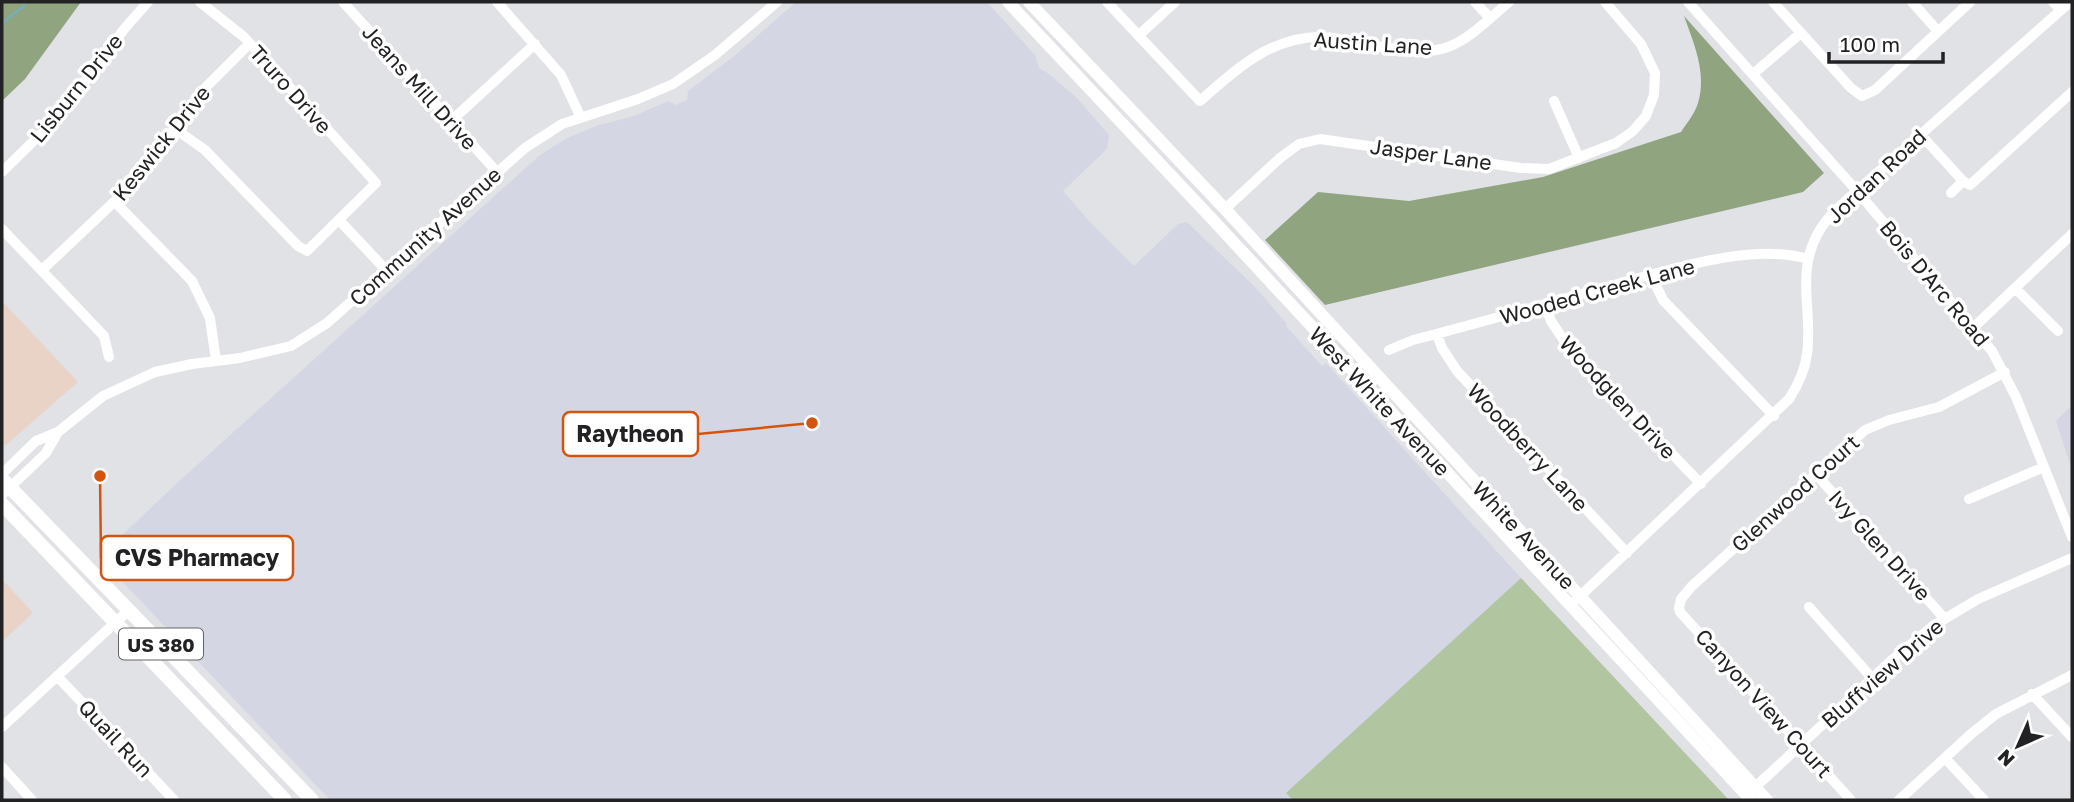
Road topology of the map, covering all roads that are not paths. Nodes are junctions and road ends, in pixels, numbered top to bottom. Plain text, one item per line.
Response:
1 (148, 2) edge
2 (200, 2) edge
3 (342, 2) edge
4 (496, 2) edge
5 (777, 2) edge
6 (1008, 2) edge
7 (1029, 2) edge
8 (1107, 2) edge
9 (1175, 2) edge
10 (1475, 2) edge
11 (1509, 2) edge
12 (1605, 2) edge
13 (1688, 2) edge
14 (1773, 2) edge
15 (1912, 2) edge
16 (1970, 2) edge
17 (2053, 2) edge
18 (2070, 2) edge
19 (2061, 10) junction
20 (1490, 18) junction
21 (1937, 30) junction
22 (1801, 33) junction
23 (1139, 35) junction
24 (249, 44) junction
25 (535, 44) junction
26 (1753, 74) junction
27 (2072, 92) edge
28 (1553, 101) dead end
29 (581, 118) junction
30 (451, 121) junction
31 (174, 128) junction
32 (1921, 135) junction
33 (1579, 158) junction
34 (2, 172) edge
35 (497, 172) junction
36 (1964, 181) junction
37 (1857, 191) junction
38 (1951, 193) dead end
39 (115, 202) junction
40 (1225, 209) junction
41 (339, 220) junction
42 (1213, 220) junction
43 (2, 229) edge
44 (2072, 234) edge
45 (1808, 259) junction
46 (42, 270) junction
47 (386, 270) junction
48 (1651, 275) junction
49 (2015, 288) junction
50 (1545, 304) junction
51 (1974, 327) junction
52 (2058, 331) dead end
53 (1437, 334) junction
54 (1389, 350) dead end
55 (109, 356) dead end
56 (216, 361) junction
57 (2005, 372) junction
58 (1774, 416) junction
59 (58, 432) junction
60 (2044, 467) junction
61 (1815, 473) junction
62 (4, 484) edge
63 (1701, 484) junction
64 (1969, 499) dead end
65 (2, 504) edge
66 (2072, 537) edge
67 (1627, 553) junction
68 (2072, 558) edge
69 (1576, 601) junction
70 (1679, 605) joint
71 (1809, 607) dead end
72 (129, 610) junction
73 (1944, 618) junction
74 (115, 623) junction
75 (2072, 675) edge
76 (57, 676) junction
77 (1872, 678) junction
78 (2032, 694) junction
79 (2, 727) edge
80 (2072, 737) edge
81 (1801, 744) junction
82 (1945, 758) junction
83 (2, 767) edge
84 (1751, 794) edge
85 (32, 800) edge
86 (174, 800) edge
87 (285, 800) edge
88 (312, 800) edge
89 (1767, 800) edge
90 (1851, 800) edge
91 (1899, 800) edge
92 (1984, 800) edge

1 - 34 street, Lisburn Drive
2 - 24 street, Truro Drive
3 - 30 street, Jeans Mill Drive
4 - 25 street
5 - 29 street, Community Avenue
6 - 42 main road, West White Avenue
7 - 40 main road
8 - 23 street
9 - 23 street
10 - 20 street
11 - 20 street, Austin Lane
12 - 33 street, Jasper Lane
13 - 26 street, Bois D'Arc Road
14 - 22 street
15 - 21 street
16 - 21 street
17 - 19 street
18 - 19 street, Jordan Road
19 - 32 street, Jordan Road
20 - 23 street, Austin Lane
21 - 22 street
22 - 26 street
24 - 31 street, Keswick Drive
24 - 41 street, Truro Drive
25 - 29 street
25 - 30 street
26 - 37 street, Bois D'Arc Road
27 - 36 street
28 - 33 street
29 - 35 street, Community Avenue
30 - 35 street, Jeans Mill Drive
31 - 39 street, Keswick Drive
31 - 41 street
32 - 36 street
32 - 37 street, Jordan Road
33 - 40 street, Jasper Lane
35 - 47 street, Community Avenue
36 - 38 street
37 - 45 street, Jordan Road
37 - 51 street, Bois D'Arc Road
39 - 46 street, Keswick Drive
39 - 56 street
40 - 42 main road
40 - 69 main road, White Avenue
41 - 47 street
42 - 69 main road, West White Avenue
43 - 46 street
44 - 49 street
45 - 48 street, Wooded Creek Lane
45 - 58 street, Jordan Road
46 - 55 street
47 - 56 street, Community Avenue
48 - 50 street, Wooded Creek Lane
48 - 58 street
49 - 51 street
49 - 52 street
50 - 53 street, Wooded Creek Lane
50 - 63 street, Woodglen Drive
51 - 57 street, Bois D'Arc Road
53 - 54 street, Wooded Creek Lane
53 - 67 street, Woodberry Lane
56 - 59 street, Community Avenue
57 - 60 street, Bois D'Arc Road
57 - 61 street, Glenwood Court
58 - 63 street, Jordan Road
59 - 62 street, Community Avenue
59 - 62 street, Community Avenue
60 - 64 street
60 - 66 street, Bois D'Arc Road
61 - 70 street, Glenwood Court
61 - 73 street, Ivy Glen Drive
62 - 72 highway, US 380
63 - 67 street, Jordan Road
65 - 74 highway, US 380
67 - 69 street, Jordan Road
68 - 73 street, Bluffview Drive
69 - 84 main road, White Avenue
70 - 81 street, Canyon View Court
71 - 77 street
72 - 74 street
72 - 88 highway, US 380
73 - 77 street, Bluffview Drive
74 - 76 street
74 - 87 highway, US 380
75 - 78 street
76 - 79 street
76 - 86 street, Quail Run
77 - 81 street, Bluffview Drive
78 - 80 street
78 - 82 street
81 - 84 street, Bluffview Drive
81 - 90 street, Canyon View Court
82 - 91 street
82 - 92 street
83 - 85 street
84 - 89 main road, White Avenue

